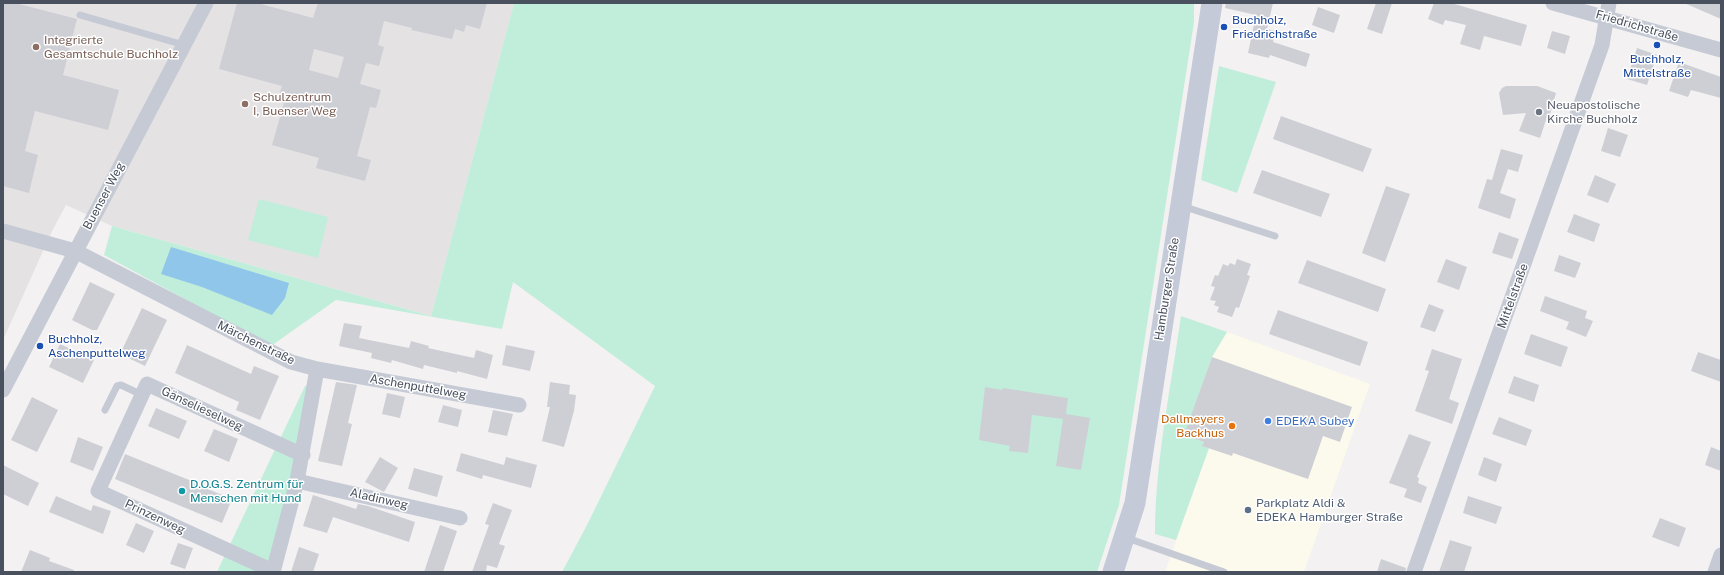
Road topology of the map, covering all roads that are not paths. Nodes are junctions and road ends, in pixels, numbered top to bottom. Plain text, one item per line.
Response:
1 (206, 3) edge
2 (1212, 3) edge
3 (1553, 3) edge
4 (1609, 3) edge
5 (80, 15) dead end
6 (1607, 18) junction
7 (184, 45) junction
8 (1721, 50) edge
9 (1180, 206) junction
10 (3, 231) edge
11 (1275, 236) dead end
12 (75, 251) junction
13 (317, 369) junction
14 (3, 390) edge
15 (142, 395) junction
16 (519, 405) dead end
17 (105, 410) dead end
18 (125, 430) joint
19 (303, 455) junction
20 (298, 481) junction
21 (460, 518) dead end
22 (1124, 537) junction
23 (1721, 556) edge
24 (273, 572) edge
25 (1112, 572) edge
26 (1224, 572) edge
27 (1414, 572) edge
28 (1715, 572) edge

1 - 7 street, Buenser Weg
2 - 9 main road, Hamburger Straße
3 - 6 street, Friedrichstraße
4 - 6 street, Mittelstraße
5 - 7 lane
6 - 8 street, Friedrichstraße
6 - 27 street, Mittelstraße
7 - 12 street, Buenser Weg
9 - 11 lane
9 - 22 main road, Hamburger Straße
10 - 12 street, Märchenstraße
12 - 13 street, Märchenstraße
12 - 14 street, Buenser Weg
13 - 16 street, Aschenputtelweg
13 - 19 street
15 - 17 lane
15 - 18 street, Gänselieselweg
15 - 19 street, Gänselieselweg
18 - 24 street, Prinzenweg
19 - 20 street
20 - 21 street, Aladinweg
20 - 24 street
22 - 25 main road, Hamburger Straße
22 - 26 lane
23 - 28 street

